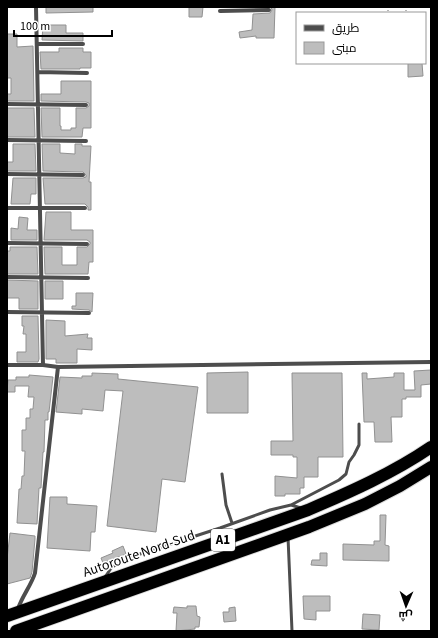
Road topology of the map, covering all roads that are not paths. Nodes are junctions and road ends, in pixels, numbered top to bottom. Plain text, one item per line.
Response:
1 (36, 7) edge
2 (247, 8) edge
3 (269, 10) dead end
4 (220, 11) dead end
5 (37, 44) junction
6 (83, 44) dead end
7 (38, 72) junction
8 (87, 73) dead end
9 (7, 104) edge
10 (38, 105) junction
11 (86, 105) dead end
12 (7, 140) edge
13 (39, 140) junction
14 (86, 141) dead end
15 (7, 174) edge
16 (39, 175) junction
17 (83, 175) dead end
18 (7, 208) edge
19 (40, 208) junction
20 (85, 208) dead end
21 (7, 243) edge
22 (41, 244) junction
23 (87, 244) dead end
24 (7, 277) edge
25 (41, 277) junction
26 (88, 278) dead end
27 (7, 312) edge
28 (42, 312) junction
29 (89, 313) dead end
30 (431, 362) edge
31 (7, 365) edge
32 (43, 365) junction
33 (58, 367) junction
34 (359, 424) dead end
35 (431, 447) edge
36 (431, 467) edge
37 (222, 474) dead end
38 (291, 505) junction
39 (308, 510) junction
40 (232, 523) junction
41 (288, 535) junction
42 (100, 584) junction
43 (12, 614) edge
44 (16, 631) edge
45 (292, 631) edge

1 - 5 street
2 - 3 street
2 - 4 street
5 - 6 street
5 - 7 street
7 - 8 street
7 - 10 street
9 - 10 street
10 - 11 street
10 - 13 street
12 - 13 street
13 - 14 street
13 - 16 street
15 - 16 street
16 - 17 street
16 - 19 street
18 - 19 street
19 - 20 street
19 - 22 street
21 - 22 street
22 - 23 street
22 - 25 street
24 - 25 street
25 - 26 street
25 - 28 street
27 - 28 street
28 - 29 street
28 - 32 street
30 - 33 street
31 - 32 street
32 - 33 street
33 - 43 street
34 - 38 lane
35 - 39 highway, Autoroute Nord-Sud / A1
36 - 41 highway, A1
37 - 40 lane
38 - 39 lane
38 - 40 lane
39 - 42 highway, Autoroute Nord-Sud / A1
40 - 42 lane
41 - 44 highway, A1
41 - 45 lane
42 - 43 highway, Autoroute Nord-Sud / A1

